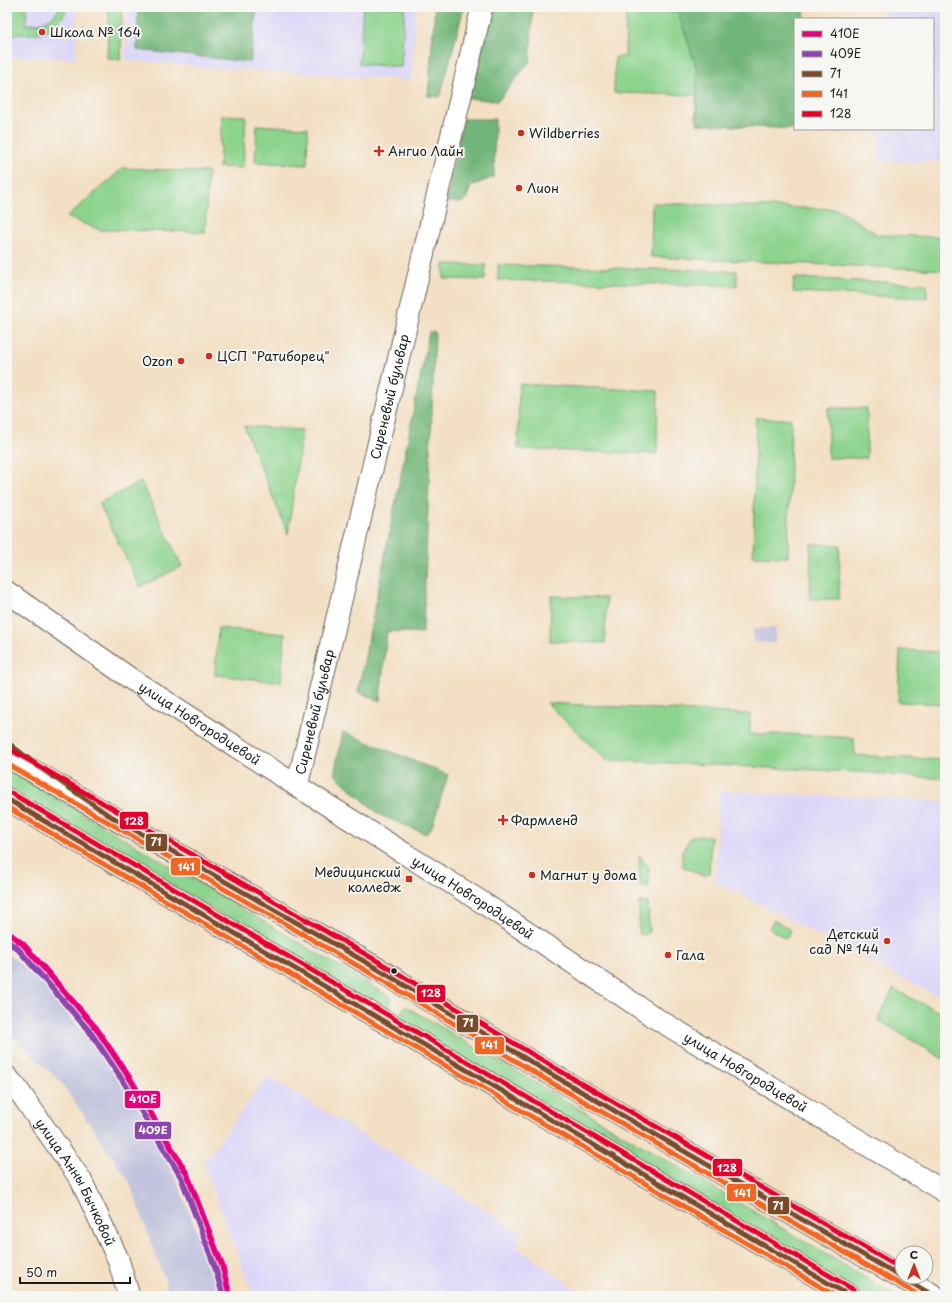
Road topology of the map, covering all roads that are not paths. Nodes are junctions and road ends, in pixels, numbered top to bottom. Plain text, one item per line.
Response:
1 (482, 7) edge
2 (7, 592) edge
3 (7, 742) edge
4 (7, 756) edge
5 (297, 786) junction
6 (7, 799) edge
7 (107, 814) junction
8 (7, 1078) edge
9 (945, 1192) edge
10 (129, 1296) edge
11 (850, 1296) edge
12 (934, 1296) edge

1 - 5 street, Сиреневый бульвар
2 - 5 street, улица Новгородцевой
3 - 7 main road
4 - 7 main road
5 - 9 street, улица Новгородцевой
6 - 11 main road
7 - 12 main road
8 - 10 street, улица Анны Бычковой

